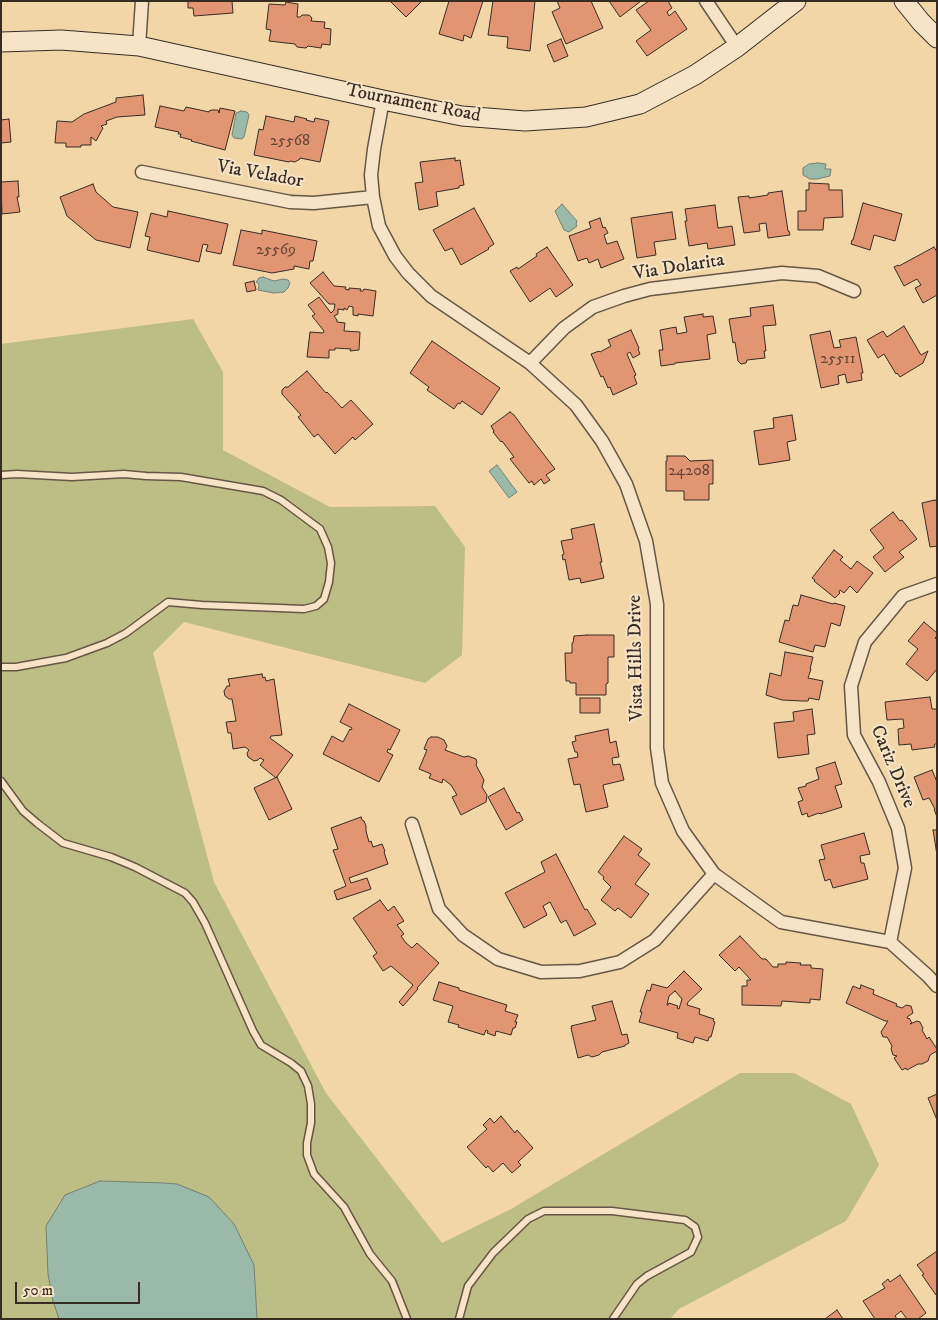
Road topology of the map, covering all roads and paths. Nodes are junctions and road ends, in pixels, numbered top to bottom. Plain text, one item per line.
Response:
1 (142, 1) edge
2 (706, 1) edge
3 (796, 1) edge
4 (904, 1) edge
5 (937, 38) edge
6 (1, 42) edge
7 (139, 46) junction
8 (737, 47) junction
9 (383, 100) junction
10 (142, 172) dead end
11 (373, 197) junction
12 (854, 291) dead end
13 (530, 363) junction
14 (1, 475) edge
15 (937, 584) edge
16 (1, 667) edge
17 (1, 781) edge
18 (412, 824) dead end
19 (714, 874) junction
20 (890, 942) junction
21 (937, 986) edge
22 (407, 1319) edge
23 (459, 1319) edge
24 (613, 1319) edge

1 - 7 street
2 - 8 street
3 - 8 street, Tournament Road
4 - 5 street
6 - 7 street, Tournament Road
7 - 9 street, Tournament Road
8 - 9 street, Tournament Road
9 - 11 street, Vista Hills Drive
10 - 11 street, Via Velador
11 - 13 street, Vista Hills Drive
12 - 13 street, Via Dolarita
13 - 19 street, Vista Hills Drive
14 - 16 lane
15 - 20 street, Cariz Drive
17 - 22 lane
18 - 19 street
19 - 20 street, Vista Hills Drive
20 - 21 street
23 - 24 lane

